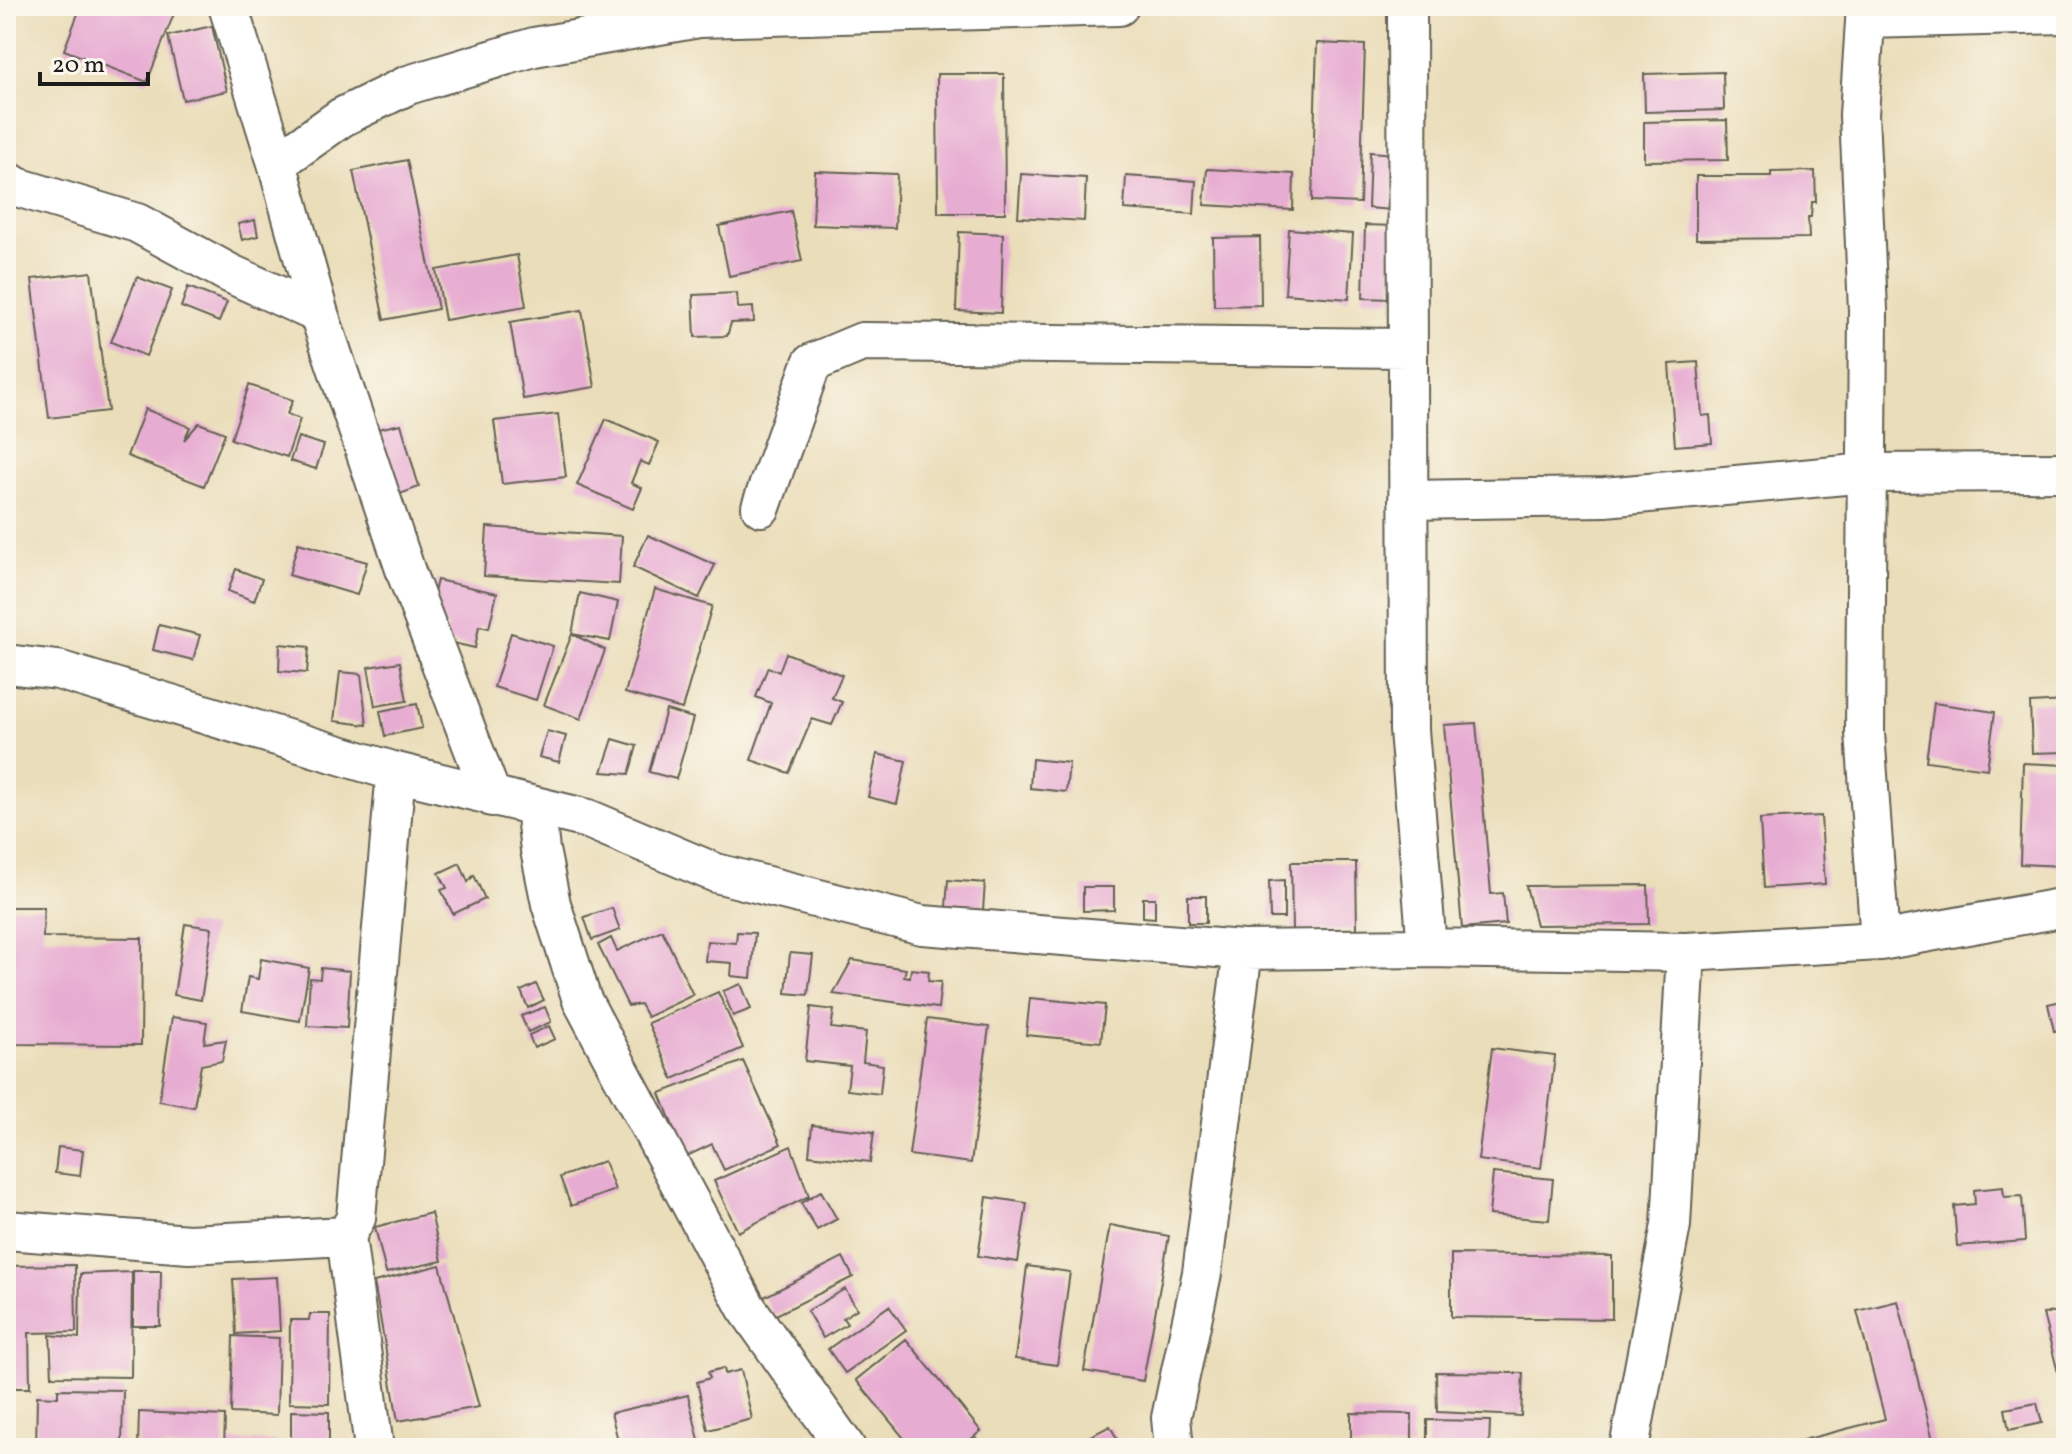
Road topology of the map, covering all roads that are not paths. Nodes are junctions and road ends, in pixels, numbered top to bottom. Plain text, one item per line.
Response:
1 (228, 6) edge
2 (1119, 6) edge
3 (1407, 6) edge
4 (1866, 12) edge
5 (2066, 14) edge
6 (277, 163) junction
7 (6, 180) edge
8 (319, 314) junction
9 (1407, 348) junction
10 (2066, 472) edge
11 (1867, 473) junction
12 (1408, 500) junction
13 (761, 507) dead end
14 (6, 664) edge
15 (396, 772) junction
16 (492, 797) junction
17 (535, 807) junction
18 (2066, 907) edge
19 (1880, 941) junction
20 (1427, 948) junction
21 (1243, 950) junction
22 (1686, 952) junction
23 (6, 1230) edge
24 (346, 1236) junction
25 (374, 1448) edge
26 (846, 1448) edge
27 (1174, 1448) edge
28 (1629, 1448) edge

1 - 6 street
2 - 6 street
3 - 9 street
4 - 5 street
4 - 11 street
6 - 8 street
7 - 8 street
8 - 16 street
9 - 12 street
9 - 13 street
10 - 11 street
11 - 12 street
11 - 19 street
12 - 20 street
14 - 15 street
15 - 16 street
15 - 24 street
16 - 17 street
17 - 21 street
17 - 26 street
18 - 19 street
19 - 22 street
20 - 21 street
20 - 22 street
21 - 27 street
22 - 28 street
23 - 24 street
24 - 25 street

